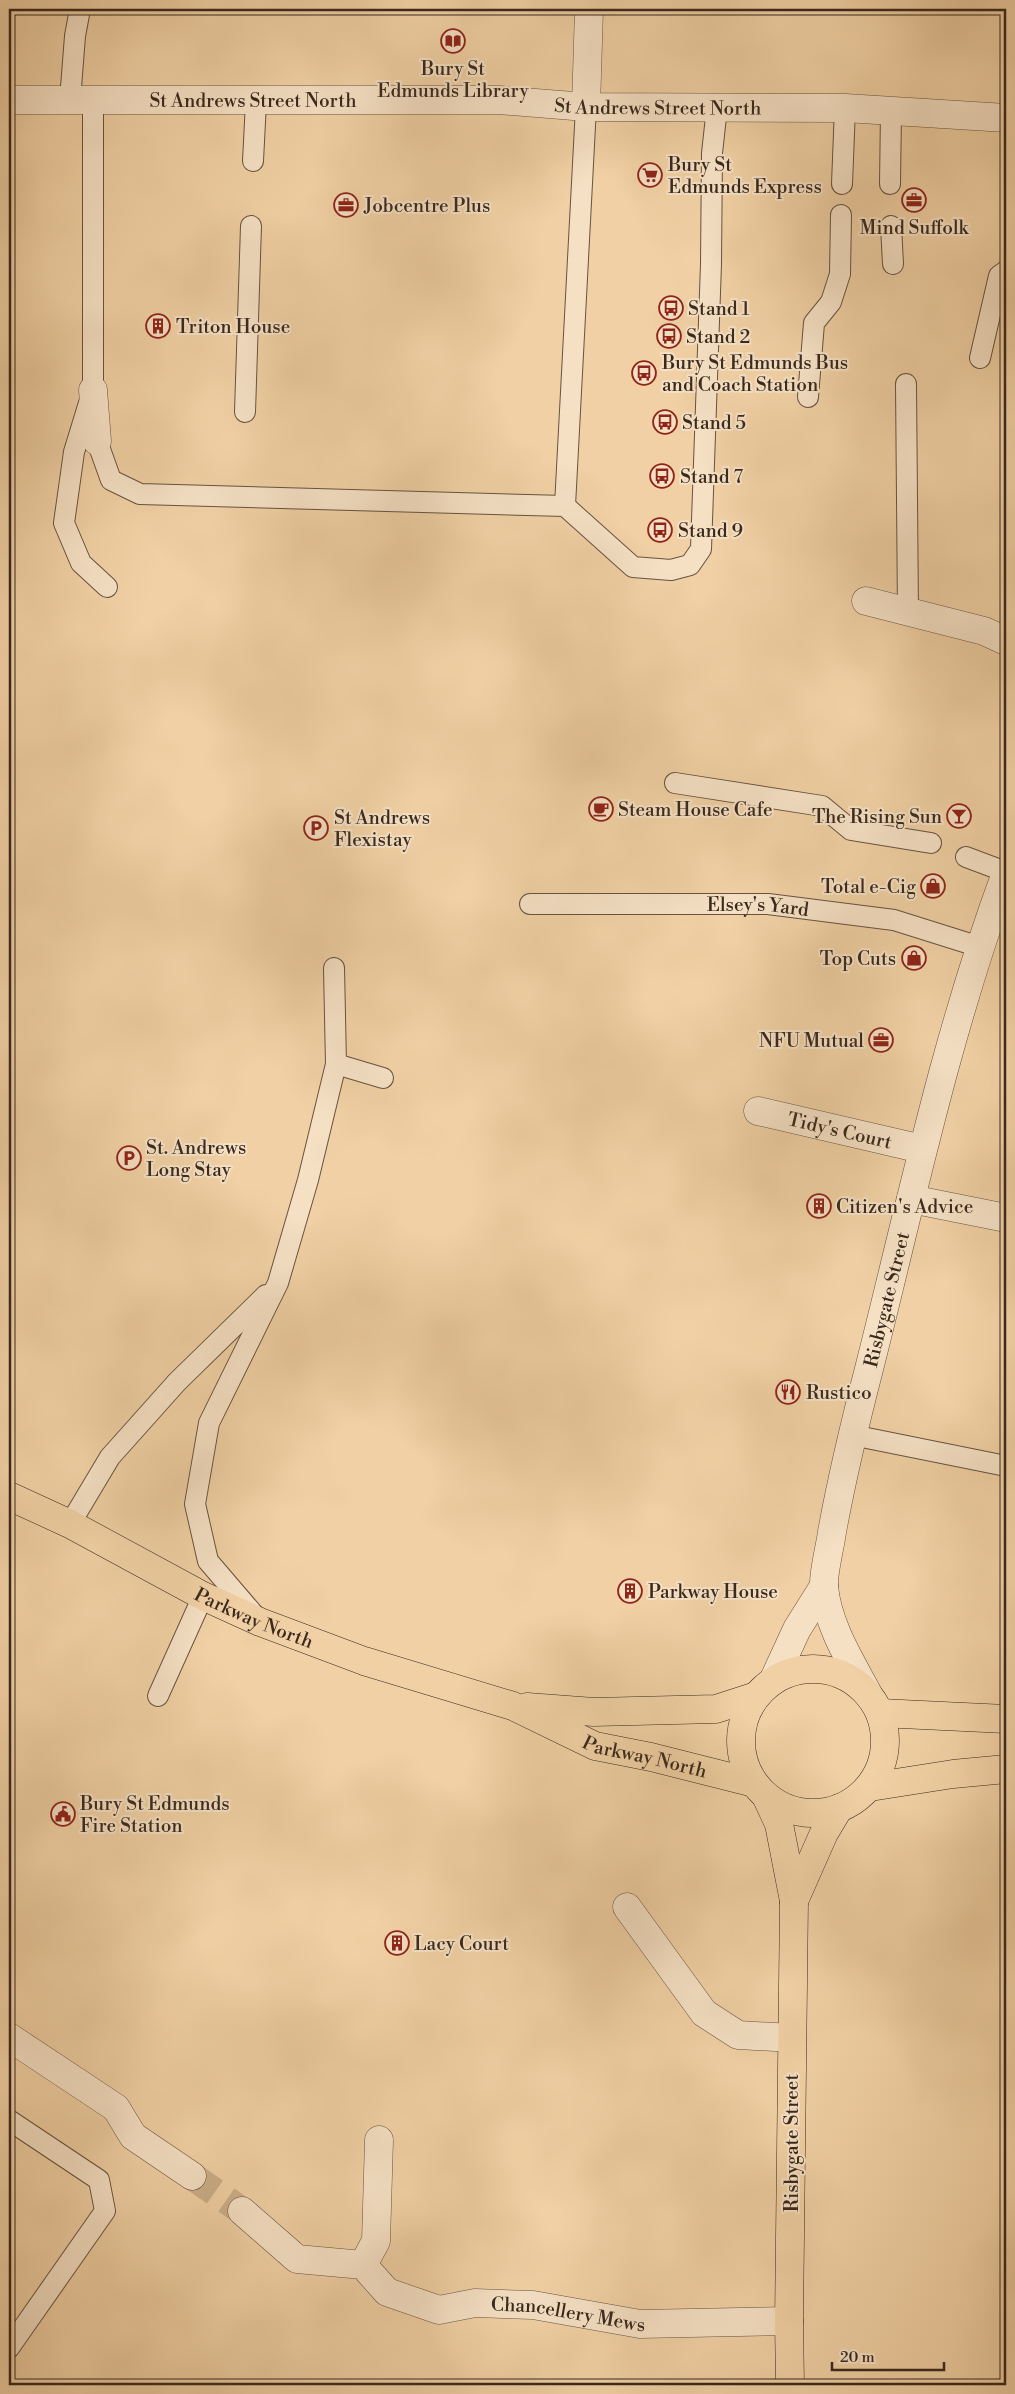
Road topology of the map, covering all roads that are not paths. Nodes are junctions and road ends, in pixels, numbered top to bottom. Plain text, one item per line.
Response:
1 (80, 9) edge
2 (588, 9) edge
3 (9, 100) edge
4 (82, 101) junction
5 (256, 102) junction
6 (586, 107) junction
7 (717, 108) junction
8 (845, 108) junction
9 (891, 111) junction
10 (1006, 118) edge
11 (253, 161) dead end
12 (842, 184) dead end
13 (890, 184) dead end
14 (841, 216) dead end
15 (252, 226) dead end
16 (891, 226) dead end
17 (893, 264) dead end
18 (1006, 271) edge
19 (980, 358) dead end
20 (906, 384) dead end
21 (93, 390) junction
22 (808, 397) dead end
23 (245, 412) dead end
24 (97, 441) joint
25 (565, 506) junction
26 (107, 587) dead end
27 (866, 601) dead end
28 (908, 613) junction
29 (1006, 641) edge
30 (676, 783) dead end
31 (931, 842) dead end
32 (966, 857) dead end
33 (1006, 873) edge
34 (1001, 903) edge
35 (530, 904) dead end
36 (980, 947) junction
37 (334, 968) dead end
38 (336, 1064) junction
39 (383, 1078) dead end
40 (758, 1111) dead end
41 (922, 1149) junction
42 (911, 1199) junction
43 (1006, 1218) edge
44 (278, 1283) junction
45 (852, 1436) junction
46 (1006, 1466) edge
47 (9, 1496) edge
48 (70, 1524) junction
49 (824, 1586) junction
50 (203, 1596) junction
51 (260, 1622) junction
52 (764, 1689) junction
53 (158, 1696) dead end
54 (874, 1704) junction
55 (513, 1706) junction
56 (1006, 1719) edge
57 (1006, 1769) edge
58 (870, 1787) junction
59 (760, 1789) junction
60 (839, 1808) junction
61 (794, 1901) junction
62 (627, 1907) dead end
63 (9, 2037) edge
64 (792, 2038) junction
65 (9, 2120) edge
66 (378, 2140) dead end
67 (192, 2176) tunnel mouth
68 (242, 2211) tunnel mouth
69 (362, 2265) junction
70 (789, 2321) junction
71 (9, 2348) edge
72 (790, 2385) edge

1 - 4 lane
2 - 6 street
3 - 4 street, St Andrews Street North
4 - 5 street, St Andrews Street North
4 - 21 lane
5 - 6 street, St Andrews Street North
5 - 11 lane
6 - 7 street, St Andrews Street North
6 - 25 lane
7 - 8 street, St Andrews Street North
7 - 25 lane
8 - 9 street, St Andrews Street North
8 - 12 lane
9 - 10 street, St Andrews Street North
9 - 13 lane
14 - 22 lane
15 - 23 lane
16 - 17 lane
18 - 19 lane
20 - 28 lane
21 - 24 street
21 - 26 lane
24 - 25 lane
27 - 28 street
28 - 29 street
30 - 31 lane
32 - 33 lane
33 - 34 street, Risbygate Street
34 - 36 street, Risbygate Street
35 - 36 lane, Elsey's Yard
36 - 41 street, Risbygate Street
37 - 38 lane
38 - 39 lane
38 - 44 lane
40 - 41 street, Tidy's Court
41 - 42 street, Risbygate Street
42 - 43 street
42 - 45 street, Risbygate Street
44 - 48 lane
44 - 51 lane
45 - 46 lane
45 - 49 street, Risbygate Street
47 - 48 main road, Parkway North
48 - 50 main road, Parkway North
49 - 52 street, Risbygate Street
49 - 54 street, Risbygate Street
50 - 51 main road, Parkway North
50 - 53 lane
51 - 55 main road, Parkway North
52 - 54 main road
52 - 55 main road, Parkway North
52 - 59 main road
54 - 56 main road
54 - 58 main road
55 - 59 main road, Parkway North
57 - 58 main road
58 - 60 main road
59 - 60 main road
59 - 61 main road, Risbygate Street
60 - 61 main road, Risbygate Street
61 - 64 main road, Risbygate Street
62 - 64 street
63 - 67 street
64 - 70 main road, Risbygate Street
65 - 71 lane
66 - 69 street
68 - 69 street
69 - 70 street, Chancellery Mews
70 - 72 main road, Risbygate Street

